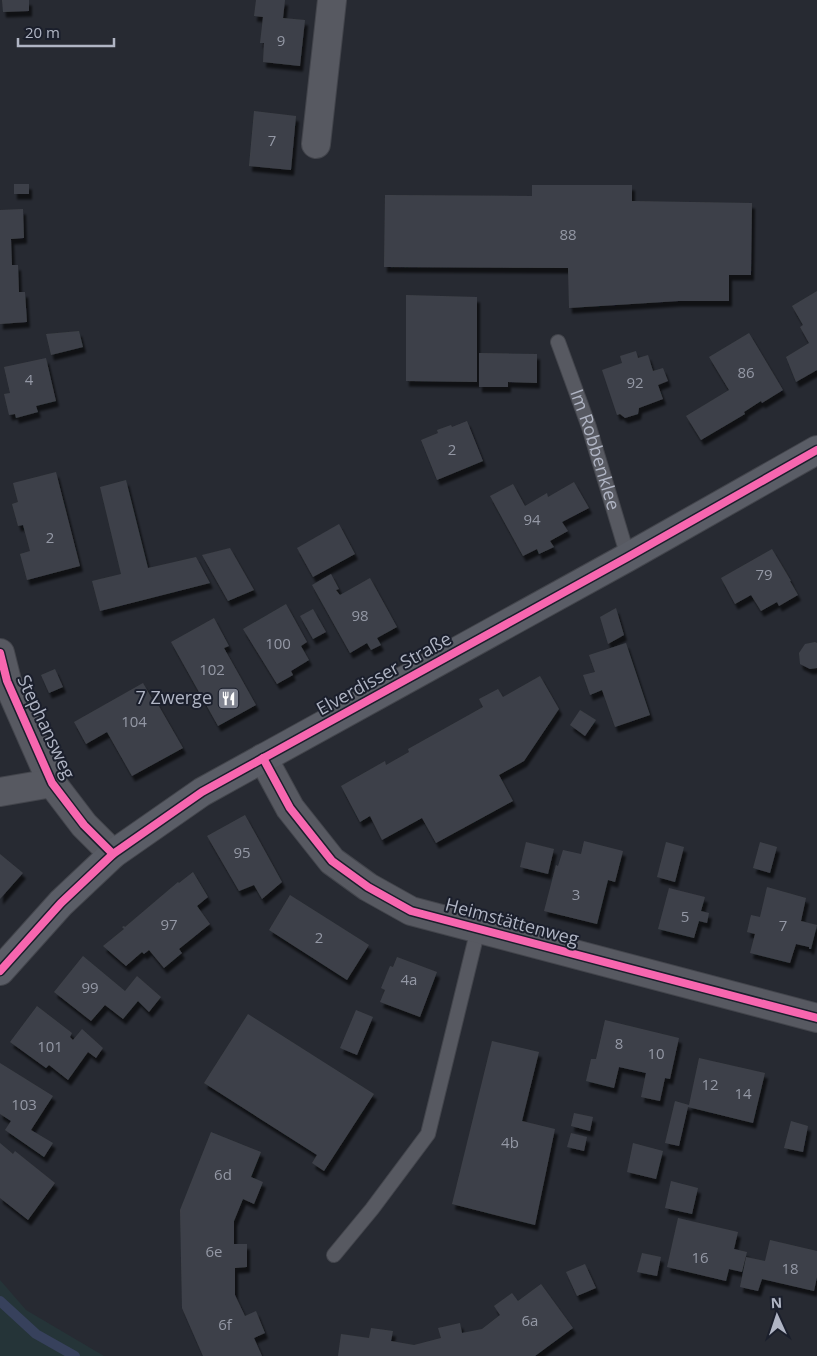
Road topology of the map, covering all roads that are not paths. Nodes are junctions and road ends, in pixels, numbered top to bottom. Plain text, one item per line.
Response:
1 (332, 0) edge
2 (316, 144) dead end
3 (558, 342) dead end
4 (817, 450) edge
5 (628, 557) junction
6 (0, 654) edge
7 (263, 758) junction
8 (52, 783) junction
9 (0, 792) edge
10 (113, 854) junction
11 (478, 929) junction
12 (0, 971) edge
13 (817, 1018) edge
14 (334, 1255) dead end

1 - 2 street
3 - 5 lane, Im Robbenklee
4 - 5 main road, Elverdisser Straße
5 - 7 main road, Elverdisser Straße
6 - 8 street, Stephansweg
7 - 10 main road, Elverdisser Straße
7 - 11 street, Heimstättenweg
8 - 9 street
8 - 10 street, Stephansweg
10 - 12 main road, Elverdisser Straße
11 - 13 street, Heimstättenweg
11 - 14 lane

